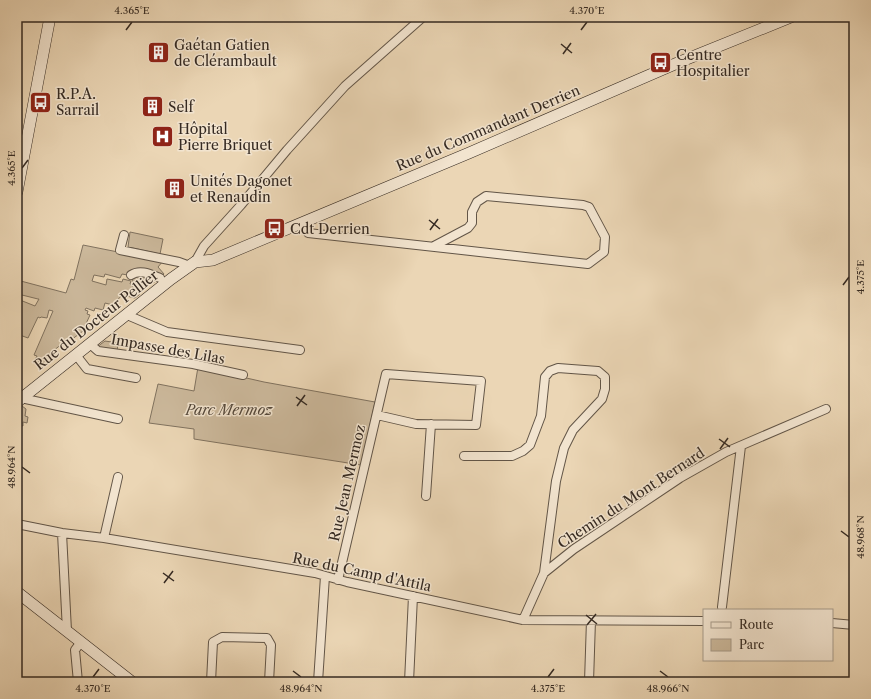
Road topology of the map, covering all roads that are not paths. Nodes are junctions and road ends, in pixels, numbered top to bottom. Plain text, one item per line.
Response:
1 (50, 17) edge
2 (423, 17) edge
3 (791, 17) edge
4 (17, 192) edge
5 (303, 222) junction
6 (124, 235) dead end
7 (434, 246) junction
8 (192, 264) junction
9 (131, 275) dead end
10 (160, 278) dead end
11 (127, 315) junction
12 (90, 344) junction
13 (300, 350) dead end
14 (76, 355) junction
15 (243, 376) dead end
16 (136, 378) dead end
17 (19, 400) edge
18 (826, 409) dead end
19 (377, 415) junction
20 (118, 418) dead end
21 (431, 424) junction
22 (741, 446) junction
23 (464, 456) dead end
24 (118, 477) dead end
25 (426, 496) dead end
26 (17, 524) edge
27 (62, 533) junction
28 (104, 538) junction
29 (544, 573) junction
30 (324, 576) junction
31 (338, 580) junction
32 (17, 592) edge
33 (412, 596) junction
34 (722, 607) dead end
35 (523, 620) junction
36 (591, 620) junction
37 (703, 621) edge
38 (833, 623) edge
39 (854, 625) edge
40 (67, 631) junction
41 (81, 642) junction
42 (78, 682) edge
43 (132, 682) edge
44 (211, 682) edge
45 (269, 682) edge
46 (318, 682) edge
47 (409, 682) edge
48 (589, 682) edge

1 - 4 main road
2 - 8 street
3 - 5 main road, Rue du Commandant Derrien
5 - 7 street
5 - 8 main road, Rue du Commandant Derrien
6 - 8 street
7 - 7 street
8 - 11 main road, Rue du Docteur Pellier
9 - 10 street
11 - 12 main road, Rue du Docteur Pellier
11 - 13 street
12 - 14 main road, Rue du Docteur Pellier
12 - 15 street, Impasse des Lilas
14 - 16 street
14 - 17 main road, Rue du Docteur Pellier
17 - 20 street
18 - 22 street, Chemin du Mont Bernard
19 - 21 street, Rue Jean Mermoz
19 - 21 street, Rue Jean Mermoz
19 - 31 street, Rue Jean Mermoz
21 - 25 street
22 - 29 street, Chemin du Mont Bernard
22 - 34 street
23 - 29 street
24 - 28 street
26 - 27 street, Rue du Camp d'Attila
27 - 28 street, Rue du Camp d'Attila
27 - 40 street
28 - 30 street, Rue du Camp d'Attila
29 - 35 street, Chemin du Mont Bernard
30 - 31 street, Rue du Camp d'Attila
30 - 46 street
31 - 33 street, Rue du Camp d'Attila
32 - 40 main road
33 - 35 street, Rue du Camp d'Attila
33 - 47 street
35 - 36 street, Rue du Camp d'Attila
36 - 37 street, Rue du Camp d'Attila
36 - 48 street
38 - 39 street
40 - 41 main road
41 - 42 street
41 - 43 main road
44 - 45 street

